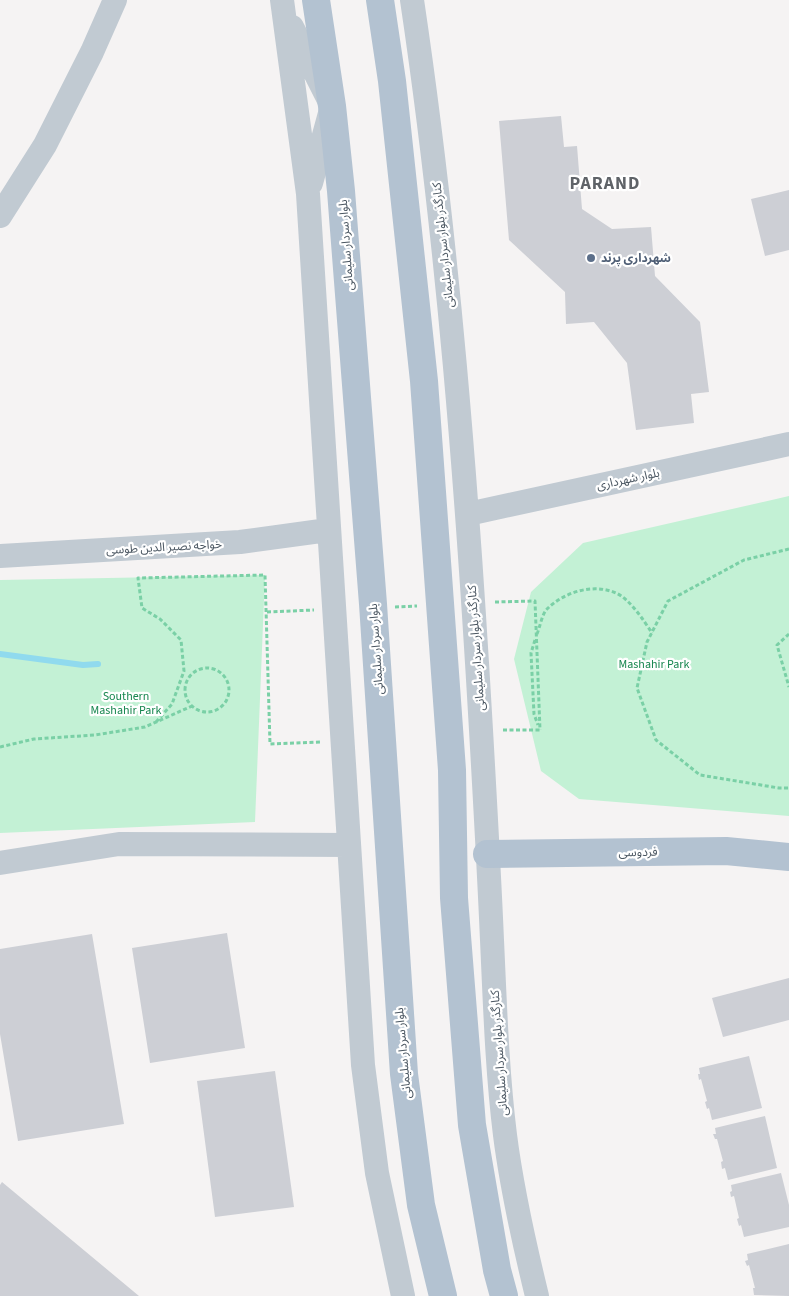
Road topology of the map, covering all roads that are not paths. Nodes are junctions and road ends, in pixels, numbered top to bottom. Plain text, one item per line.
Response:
1 (115, 0) edge
2 (316, 0) edge
3 (380, 0) edge
4 (412, 0) edge
5 (283, 6) edge
6 (332, 106) junction
7 (308, 194) junction
8 (0, 216) edge
9 (789, 444) edge
10 (468, 514) junction
11 (328, 530) junction
12 (0, 556) edge
13 (442, 639) junction
14 (480, 720) junction
15 (349, 845) junction
16 (488, 854) junction
17 (789, 857) edge
18 (0, 863) edge
19 (403, 1296) edge
20 (443, 1296) edge
21 (504, 1296) edge
22 (537, 1296) edge

1 - 8 street
2 - 6 main road, بلوار سردار سلیمانی
3 - 13 main road
4 - 10 street, کنارگذر بلوار سردار سلیمانی
5 - 6 street
5 - 7 street
6 - 7 street
6 - 20 main road, بلوار سردار سلیمانی
7 - 11 street
9 - 10 street, بلوار شهرداری
10 - 14 street, کنارگذر بلوار سردار سلیمانی
11 - 12 street, خواجه نصیر الدین طوسی
11 - 15 street
13 - 14 street
13 - 21 main road
14 - 16 street, کنارگذر بلوار سردار سلیمانی
15 - 18 street
15 - 19 street
16 - 17 main road, فردوسی
16 - 22 street, کنارگذر بلوار سردار سلیمانی

